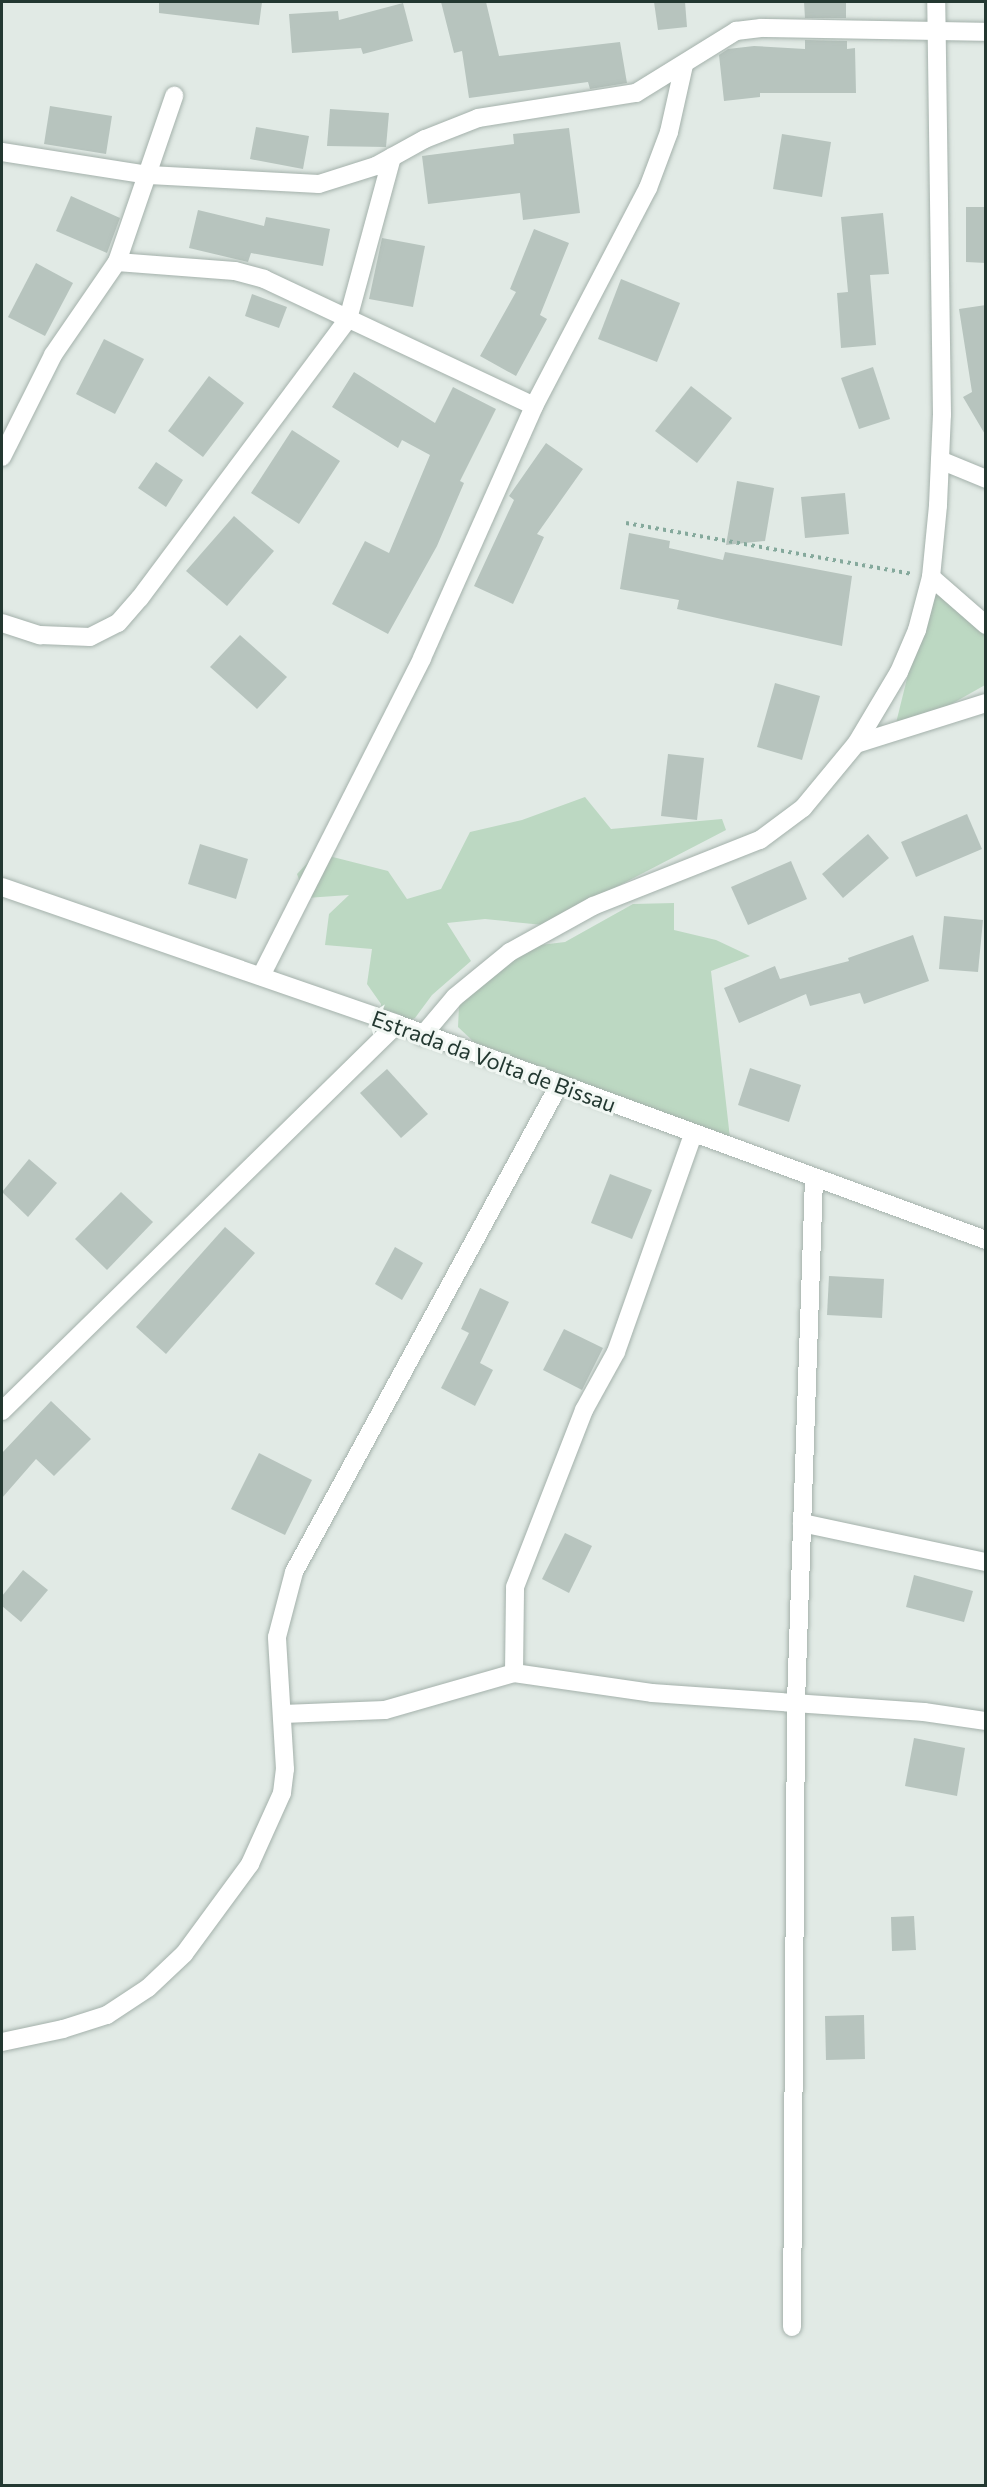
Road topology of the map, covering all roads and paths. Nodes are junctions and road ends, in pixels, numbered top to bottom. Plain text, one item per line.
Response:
1 (936, 2) edge
2 (934, 32) junction
3 (986, 32) edge
4 (684, 65) junction
5 (174, 96) dead end
6 (2, 152) edge
7 (393, 157) junction
8 (149, 175) junction
9 (117, 262) junction
10 (348, 319) junction
11 (534, 406) junction
12 (2, 457) edge
13 (940, 460) junction
14 (986, 479) edge
15 (626, 523) dead end
16 (931, 577) junction
17 (2, 623) edge
18 (986, 625) edge
19 (986, 703) edge
20 (856, 744) junction
21 (2, 887) edge
22 (261, 976) junction
23 (397, 1024) junction
24 (422, 1035) junction
25 (560, 1085) junction
26 (693, 1134) junction
27 (814, 1180) junction
28 (986, 1240) edge
29 (2, 1411) edge
30 (802, 1523) junction
31 (986, 1562) edge
32 (514, 1672) junction
33 (796, 1702) junction
34 (283, 1714) junction
35 (986, 1721) edge
36 (2, 2042) edge
37 (792, 2327) dead end

1 - 2 street
2 - 3 street
2 - 4 street
2 - 13 street
4 - 7 street
4 - 11 street
5 - 8 street
6 - 8 street
7 - 8 street
7 - 10 street
8 - 9 street
9 - 10 street
9 - 12 street
10 - 11 street
10 - 17 street
11 - 22 street
13 - 14 street
13 - 16 street
15 - 16 path
16 - 18 street
16 - 20 street
19 - 20 street
20 - 24 street
21 - 22 street, Estrada da Volta de Bissau
22 - 23 street, Estrada da Volta de Bissau
23 - 24 street, Estrada da Volta de Bissau
23 - 29 street
24 - 25 street, Estrada da Volta de Bissau
25 - 26 street, Estrada da Volta de Bissau
25 - 34 street
26 - 27 street, Estrada da Volta de Bissau
26 - 32 street
27 - 28 street, Estrada da Volta de Bissau
27 - 30 street
30 - 31 street
30 - 33 street
32 - 33 street
32 - 34 street
33 - 35 street
33 - 37 street
34 - 36 street

